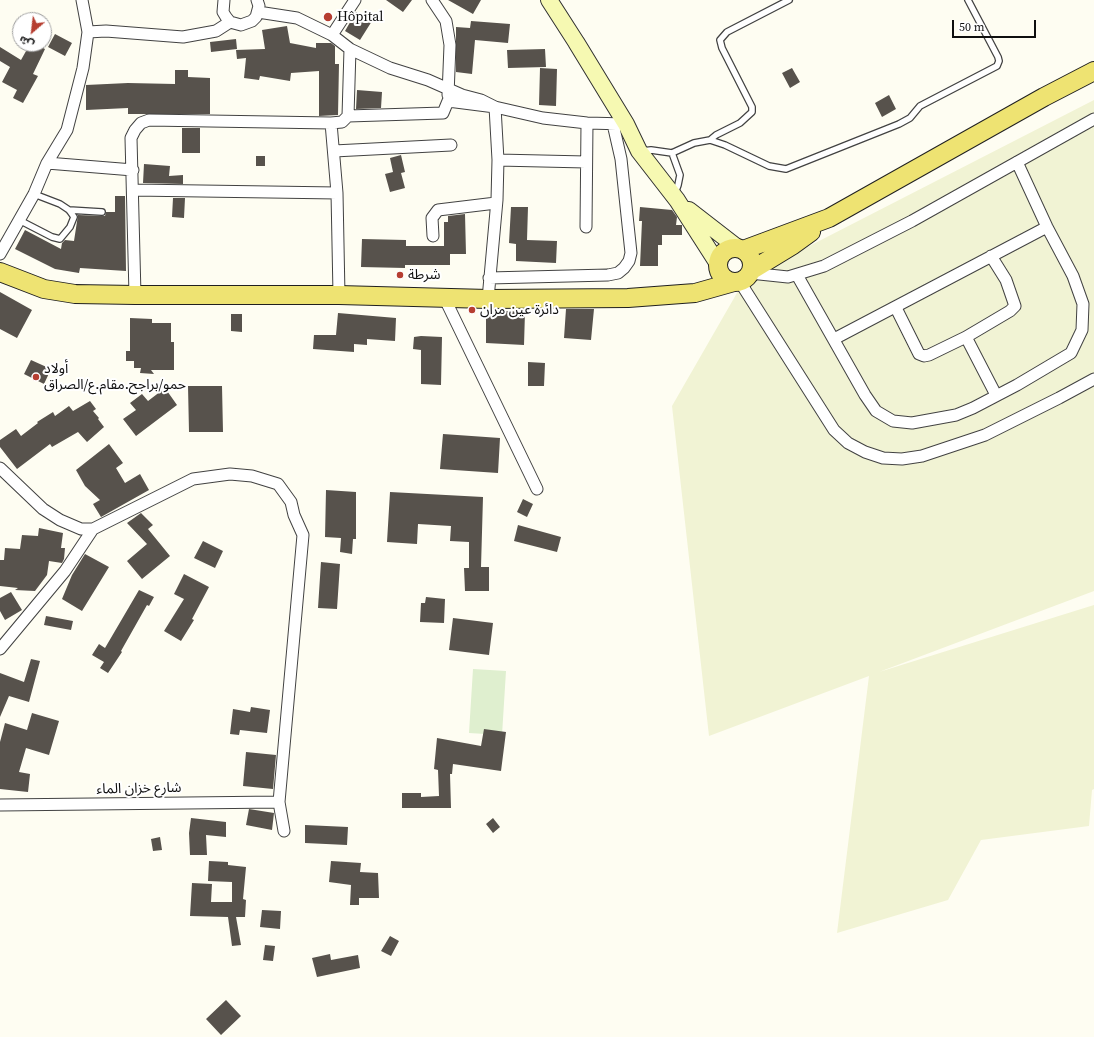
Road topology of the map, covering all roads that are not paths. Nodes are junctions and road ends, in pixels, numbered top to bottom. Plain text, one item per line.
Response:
1 (82, 0) edge
2 (224, 0) edge
3 (257, 0) edge
4 (355, 0) edge
5 (432, 0) edge
6 (549, 0) edge
7 (789, 0) edge
8 (968, 0) edge
9 (258, 12) junction
10 (230, 22) junction
11 (88, 32) junction
12 (332, 34) junction
13 (350, 49) junction
14 (1094, 71) edge
15 (448, 88) junction
16 (448, 102) junction
17 (495, 107) junction
18 (348, 116) junction
19 (1094, 119) edge
20 (331, 122) junction
21 (587, 123) junction
22 (619, 124) junction
23 (710, 140) junction
24 (451, 145) dead end
25 (334, 151) junction
26 (639, 152) junction
27 (672, 153) junction
28 (498, 160) junction
29 (586, 162) junction
30 (1017, 162) junction
31 (47, 163) junction
32 (133, 170) junction
33 (134, 190) junction
34 (337, 193) junction
35 (34, 194) junction
36 (675, 198) junction
37 (496, 203) junction
38 (69, 210) junction
39 (102, 212) dead end
40 (829, 218) junction
41 (20, 220) junction
42 (586, 227) dead end
43 (1047, 227) junction
44 (433, 236) dead end
45 (740, 249) junction
46 (0, 254) edge
47 (991, 256) junction
48 (718, 266) junction
49 (0, 272) edge
50 (797, 276) junction
51 (744, 277) junction
52 (489, 278) junction
53 (682, 294) junction
54 (135, 295) junction
55 (339, 295) junction
56 (444, 297) junction
57 (488, 299) junction
58 (896, 308) junction
59 (966, 337) junction
60 (834, 339) junction
61 (1094, 379) edge
62 (996, 395) junction
63 (0, 468) edge
64 (537, 489) dead end
65 (93, 529) junction
66 (0, 649) edge
67 (279, 802) junction
68 (0, 805) edge
69 (284, 831) dead end

1 - 11 street
2 - 10 street
3 - 9 street
4 - 12 street
5 - 15 street
6 - 22 main road
7 - 23 lane
8 - 23 lane
9 - 10 street
9 - 12 street
10 - 11 street
11 - 31 street
12 - 13 street
13 - 15 street
13 - 18 street
14 - 40 main road
15 - 16 street
15 - 17 street
16 - 17 street
16 - 18 street
17 - 21 street
17 - 28 street
18 - 20 street
19 - 30 street
20 - 25 street
20 - 32 street
21 - 22 street
21 - 29 street
22 - 26 main road
22 - 52 street
23 - 27 lane
24 - 25 street
25 - 34 street
26 - 27 lane
26 - 36 main road
27 - 36 lane
28 - 29 street
28 - 37 street
29 - 42 street
30 - 43 street
30 - 50 street
31 - 32 street
31 - 35 street
32 - 33 street
33 - 34 street
33 - 54 street
34 - 55 street
35 - 38 lane
35 - 41 street
36 - 45 main road
36 - 48 main road
37 - 44 street
37 - 52 street
38 - 39 lane
38 - 41 lane
40 - 45 main road
40 - 51 main road
41 - 46 street
43 - 47 street
43 - 62 street
45 - 48 main road
45 - 51 main road
47 - 58 street
47 - 59 street
48 - 51 main road
48 - 53 main road
49 - 54 main road
50 - 51 street
50 - 60 street
51 - 53 main road
51 - 61 street
52 - 57 street
53 - 57 main road
54 - 55 main road
55 - 56 main road
56 - 57 main road
56 - 64 street
58 - 59 street
58 - 60 street
59 - 62 street
60 - 62 street
63 - 65 street
65 - 66 street
65 - 67 street
67 - 68 street, شارع خزان الماء
67 - 69 street

